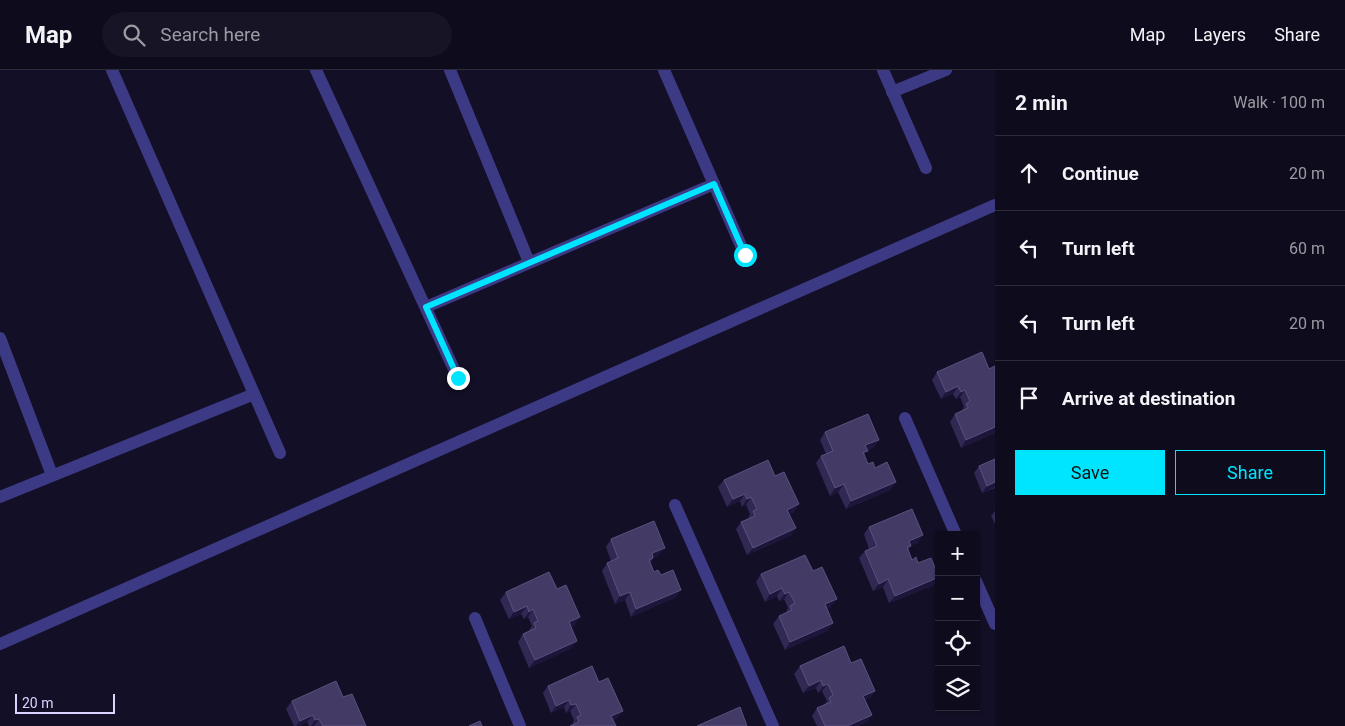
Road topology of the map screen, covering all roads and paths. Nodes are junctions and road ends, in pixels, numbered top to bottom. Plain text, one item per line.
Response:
1 (112, 70) edge
2 (316, 70) edge
3 (450, 70) edge
4 (664, 70) edge
5 (882, 70) edge
6 (946, 70) edge
7 (892, 92) junction
8 (926, 168) dead end
9 (714, 184) junction
10 (995, 205) edge
11 (745, 255) dead end
12 (529, 262) junction
13 (426, 307) junction
14 (0, 338) edge
15 (458, 378) dead end
16 (254, 394) junction
17 (905, 418) dead end
18 (280, 453) dead end
19 (52, 475) junction
20 (0, 496) edge
21 (675, 505) dead end
22 (954, 531) edge
23 (980, 590) edge
24 (475, 618) dead end
25 (995, 624) edge
26 (0, 644) edge
27 (520, 726) edge
28 (773, 726) edge

1 - 16 street
2 - 13 street
3 - 12 street
4 - 9 street
5 - 7 street
6 - 7 street
7 - 8 street
9 - 11 street
9 - 12 street
10 - 26 street
12 - 13 street
13 - 15 street
14 - 19 street
16 - 18 street
16 - 19 street
17 - 22 street
19 - 20 street
21 - 28 street
23 - 25 street
24 - 27 street

